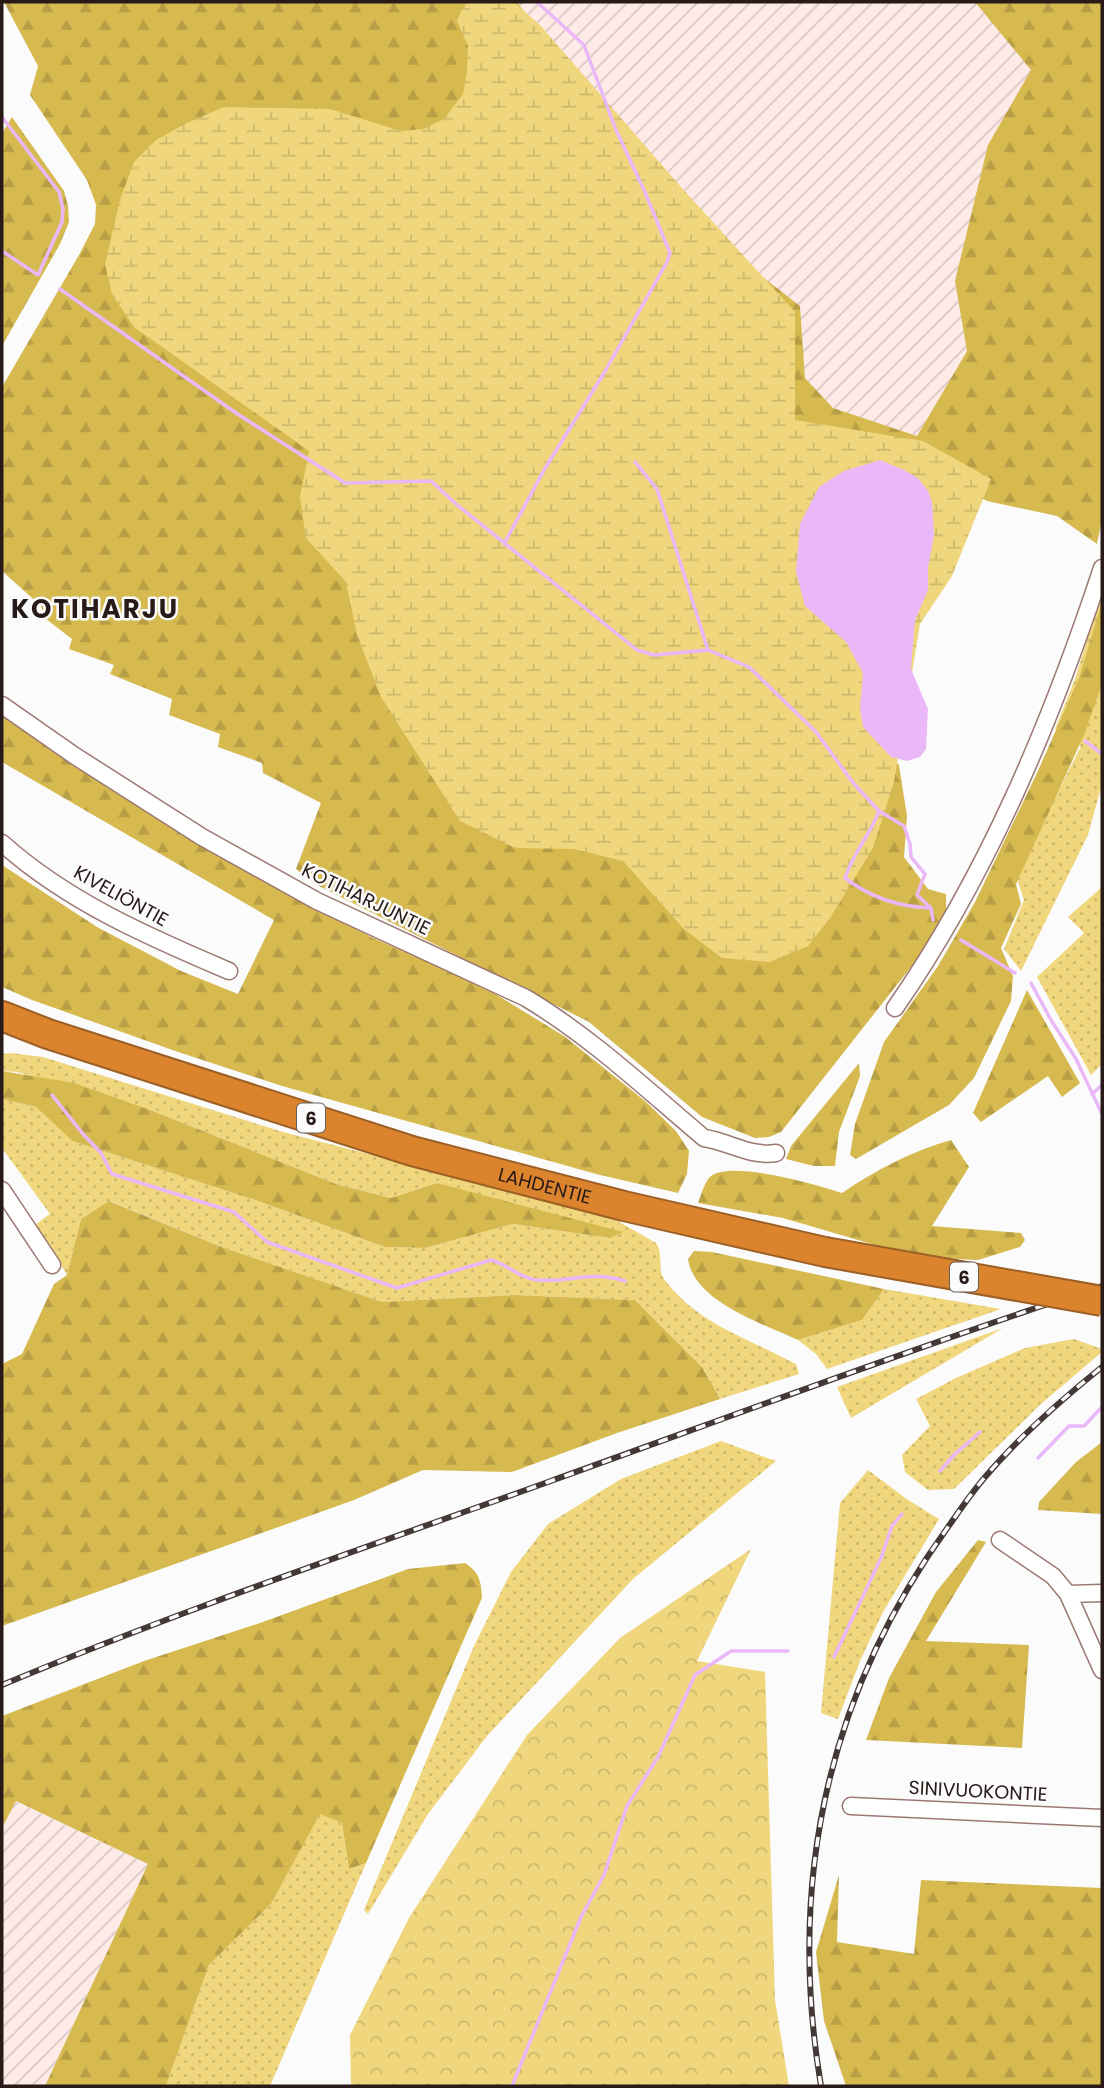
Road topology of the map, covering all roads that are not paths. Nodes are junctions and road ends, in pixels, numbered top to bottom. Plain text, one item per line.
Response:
1 (1102, 568) edge
2 (2, 705) edge
3 (2, 843) edge
4 (229, 971) dead end
5 (895, 1008) dead end
6 (2, 1016) edge
7 (776, 1153) dead end
8 (2, 1190) edge
9 (51, 1265) dead end
10 (1102, 1301) edge
11 (1000, 1540) dead end
12 (1102, 1593) edge
13 (1068, 1594) junction
14 (1102, 1670) edge
15 (851, 1806) dead end
16 (1102, 1818) edge

1 - 5 street
2 - 7 street, KOTIHARJUNTIE
3 - 4 street, KIVELIÖNTIE
6 - 10 highway, LAHDENTIE / 6, bridge
8 - 9 street
11 - 13 street
12 - 13 street
13 - 14 street
15 - 16 street, SINIVUOKONTIE

